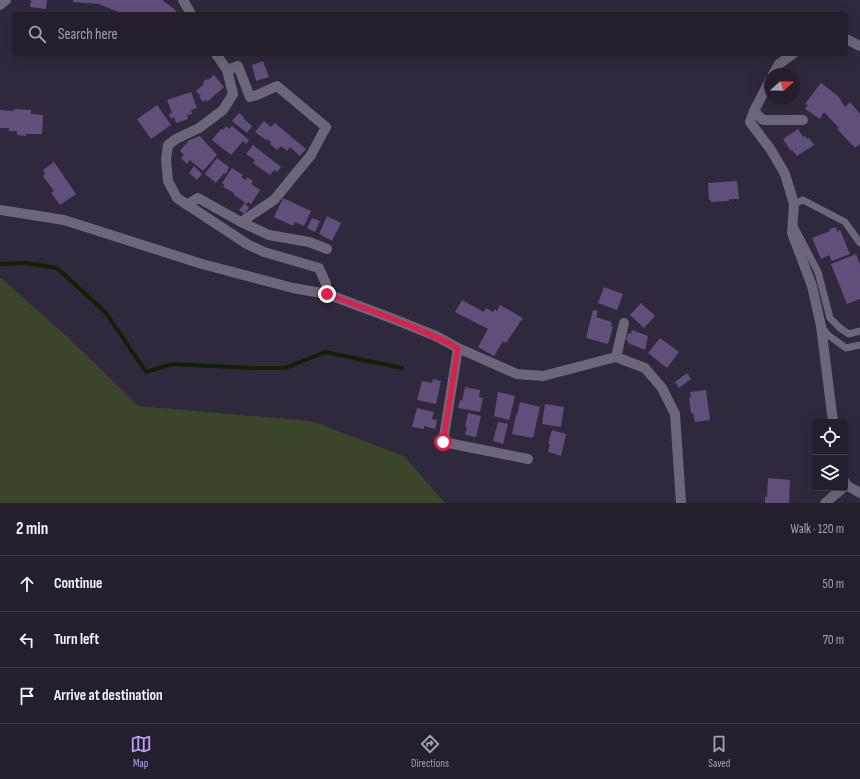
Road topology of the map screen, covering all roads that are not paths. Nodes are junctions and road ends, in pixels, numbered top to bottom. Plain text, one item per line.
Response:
1 (6, 0) edge
2 (184, 0) edge
3 (0, 5) edge
4 (190, 12) edge
5 (848, 40) edge
6 (860, 46) edge
7 (217, 56) edge
8 (790, 56) edge
9 (777, 68) edge
10 (227, 70) junction
11 (764, 92) edge
12 (754, 112) junction
13 (803, 120) dead end
14 (794, 204) junction
15 (187, 205) junction
16 (0, 210) edge
17 (241, 222) junction
18 (793, 224) junction
19 (860, 243) edge
20 (327, 249) dead end
21 (327, 294) junction
22 (624, 323) dead end
23 (821, 326) junction
24 (860, 331) edge
25 (860, 345) edge
26 (458, 348) junction
27 (616, 357) junction
28 (833, 419) edge
29 (528, 459) dead end
30 (860, 484) edge
31 (848, 485) edge
32 (848, 487) edge
33 (838, 491) edge
34 (860, 493) edge
35 (681, 503) edge
36 (825, 503) edge

1 - 3 street
2 - 4 street
5 - 6 street
7 - 10 street
8 - 9 street
10 - 15 street
10 - 17 street
11 - 12 street
12 - 13 street
12 - 14 street
14 - 18 street
14 - 19 lane
15 - 17 street
15 - 21 street
16 - 21 street
17 - 20 street
18 - 23 street
18 - 24 lane
21 - 26 street
22 - 27 street
23 - 25 lane
23 - 28 street
26 - 27 street
26 - 29 street
27 - 35 street
30 - 31 street
32 - 34 street
33 - 36 street

